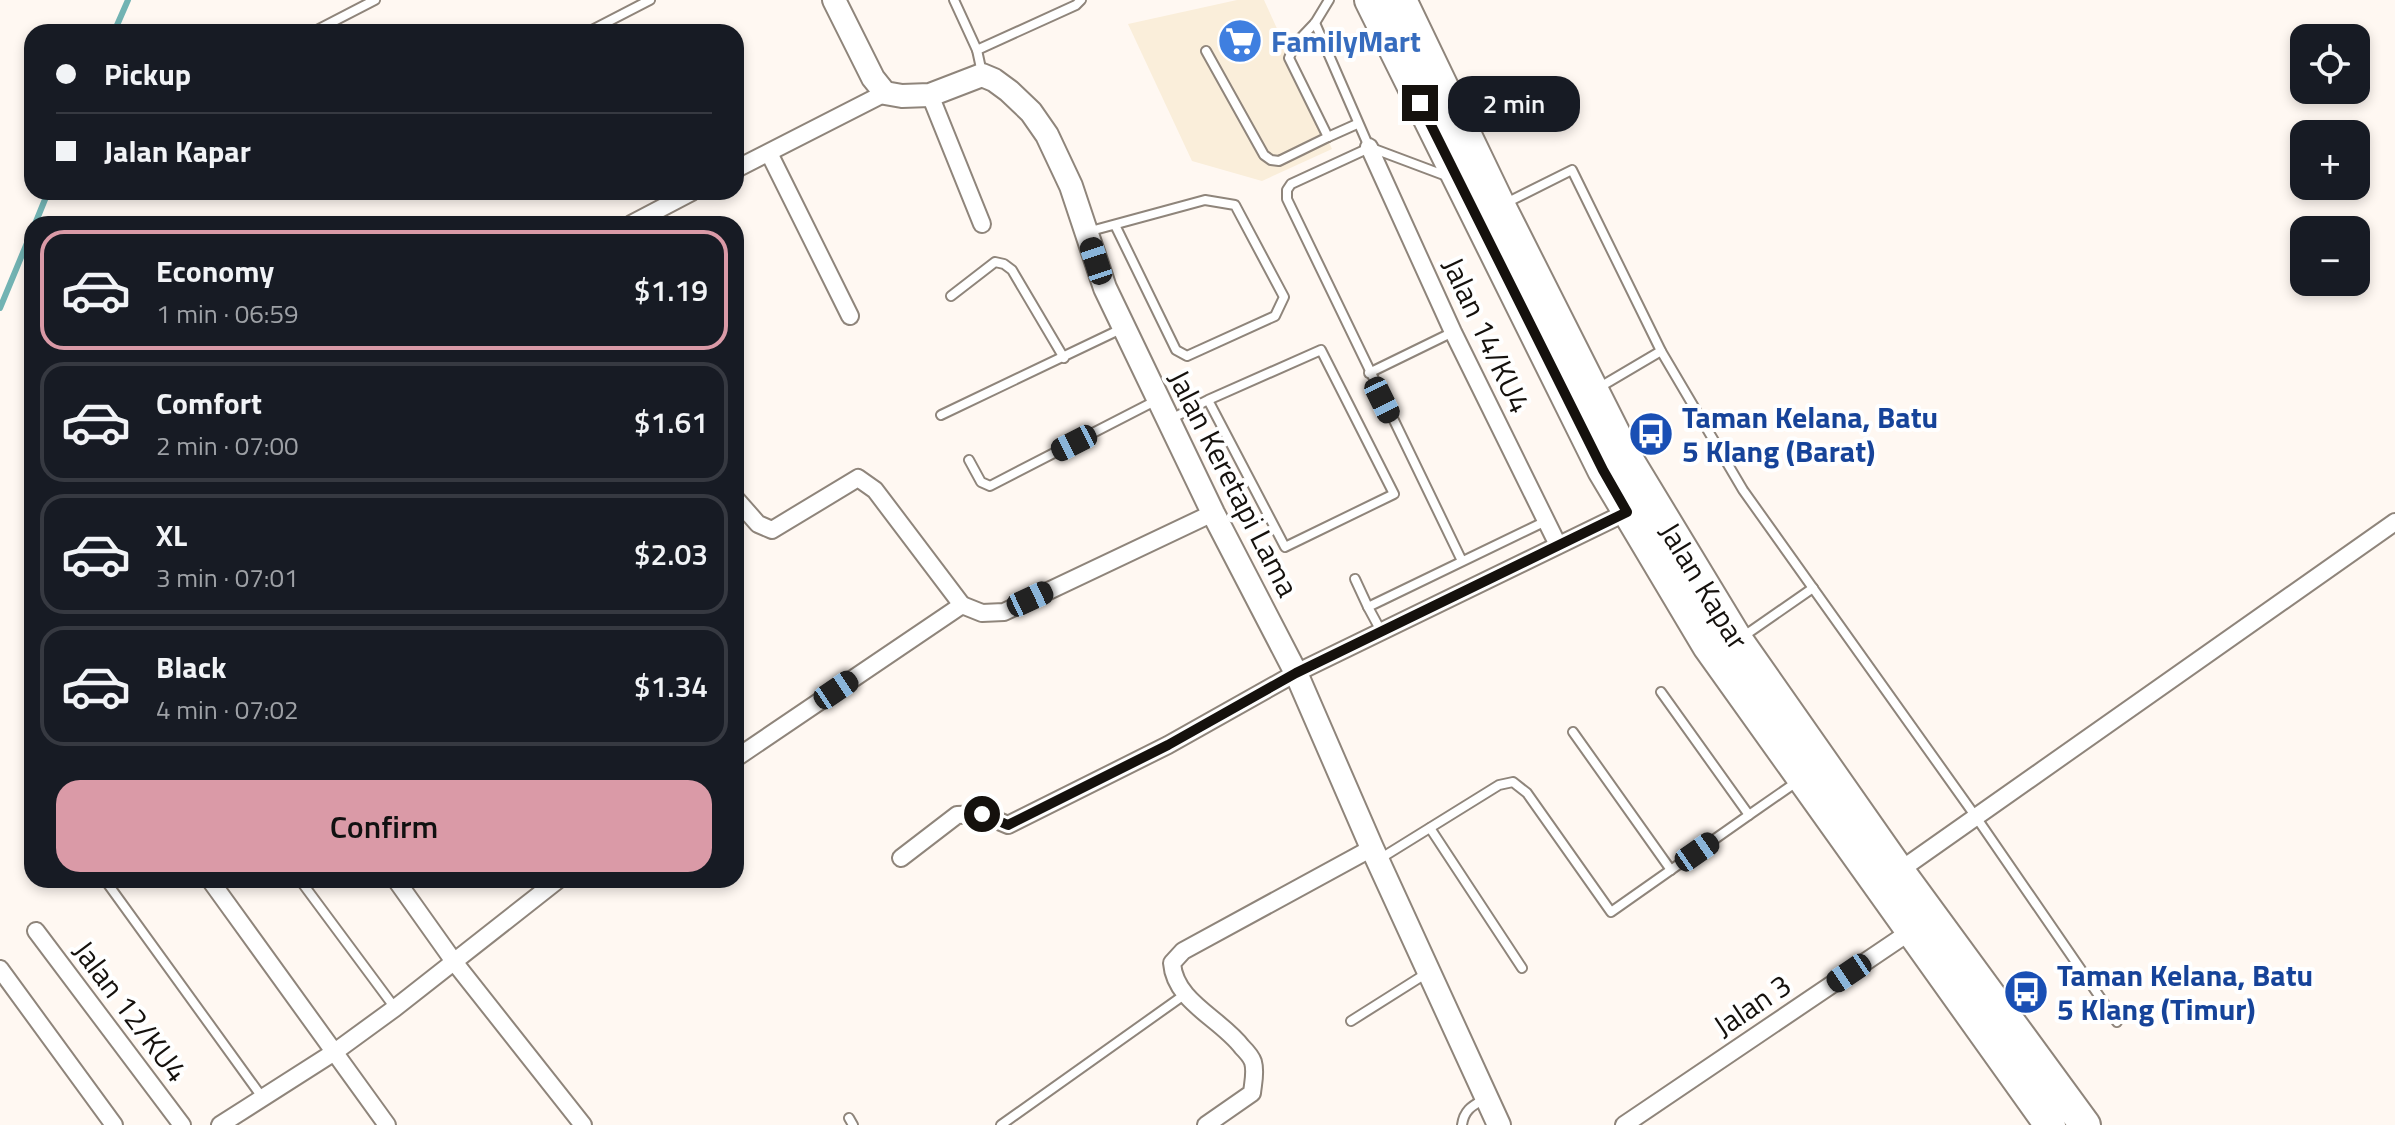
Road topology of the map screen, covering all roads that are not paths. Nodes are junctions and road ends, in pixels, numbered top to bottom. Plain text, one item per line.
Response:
1 (375, 0) edge
2 (650, 0) edge
3 (834, 0) edge
4 (954, 0) edge
5 (1081, 0) edge
6 (1329, 0) edge
7 (1370, 0) edge
8 (1401, 0) edge
9 (1315, 23) junction
10 (328, 24) edge
11 (604, 24) edge
12 (977, 50) junction
13 (1206, 51) dead end
14 (982, 75) junction
15 (885, 93) junction
16 (930, 95) junction
17 (1357, 124) junction
18 (1328, 137) junction
19 (1369, 147) junction
20 (769, 153) junction
21 (744, 165) edge
22 (1458, 180) junction
23 (677, 200) edge
24 (1500, 206) junction
25 (647, 216) edge
26 (982, 224) dead end
27 (1115, 225) junction
28 (1087, 233) junction
29 (951, 296) dead end
30 (850, 316) dead end
31 (1124, 327) junction
32 (1453, 332) junction
33 (1661, 351) junction
34 (1064, 358) junction
35 (1369, 373) junction
36 (1593, 391) junction
37 (1158, 400) junction
38 (1208, 400) junction
39 (941, 415) dead end
40 (1168, 421) junction
41 (969, 460) dead end
42 (744, 508) edge
43 (1627, 512) junction
44 (1213, 513) junction
45 (1546, 521) junction
46 (2395, 522) edge
47 (1558, 545) junction
48 (1462, 561) junction
49 (1355, 579) dead end
50 (1813, 588) junction
51 (962, 605) junction
52 (1368, 607) junction
53 (1381, 631) junction
54 (1738, 641) junction
55 (1296, 673) junction
56 (1661, 692) dead end
57 (1573, 732) dead end
58 (744, 753) edge
59 (1802, 778) junction
60 (1749, 815) junction
61 (1976, 817) junction
62 (1430, 828) junction
63 (1374, 854) junction
64 (901, 858) dead end
65 (1671, 870) junction
66 (1899, 871) junction
67 (111, 888) edge
68 (216, 888) edge
69 (306, 888) edge
70 (402, 888) edge
71 (548, 888) edge
72 (36, 931) dead end
73 (1911, 931) junction
74 (455, 963) junction
75 (1522, 968) dead end
76 (0, 969) edge
77 (1428, 973) junction
78 (1184, 995) junction
79 (395, 1008) junction
80 (1351, 1021) dead end
81 (2117, 1022) dead end
82 (336, 1051) junction
83 (262, 1097) junction
84 (1485, 1099) junction
85 (114, 1125) edge
86 (182, 1125) edge
87 (220, 1125) edge
88 (387, 1125) edge
89 (583, 1125) edge
90 (1001, 1125) edge
91 (1206, 1125) edge
92 (1462, 1125) edge
93 (1499, 1125) edge
94 (1624, 1125) edge
95 (2050, 1125) edge
96 (2085, 1125) edge

1 - 10 lane
2 - 11 lane
3 - 15 street
4 - 12 lane
5 - 12 lane
6 - 9 lane
7 - 22 highway, Jalan Kapar
8 - 24 highway, Jalan Kapar
9 - 17 lane
9 - 18 lane
12 - 14 lane
13 - 18 lane
14 - 16 street
14 - 28 street, Jalan Keretapi Lama
15 - 16 street
15 - 20 street
16 - 26 street
17 - 18 lane
17 - 19 lane
19 - 22 lane
19 - 32 street, Jalan 14/KU4
19 - 35 lane
20 - 21 street
20 - 30 street
22 - 43 highway, Jalan Kapar
23 - 25 street
24 - 33 lane
24 - 36 highway, Jalan Kapar
27 - 27 lane
27 - 28 lane
28 - 31 street, Jalan Keretapi Lama
29 - 34 lane
31 - 34 lane
31 - 37 street, Jalan Keretapi Lama
32 - 35 lane
32 - 45 street, Jalan 14/KU4
33 - 36 lane
33 - 50 lane
34 - 39 lane
35 - 48 lane
36 - 54 highway, Jalan Kapar
37 - 40 street, Jalan Keretapi Lama
37 - 41 lane
38 - 38 lane
38 - 40 lane
40 - 44 street, Jalan Keretapi Lama
42 - 51 street
43 - 47 street
43 - 59 highway, Jalan Kapar
44 - 51 street
44 - 55 street, Jalan Keretapi Lama
45 - 47 street, Jalan 14/KU4
45 - 48 lane
46 - 61 street
47 - 53 street
48 - 52 lane
49 - 52 lane
50 - 54 lane
50 - 61 lane
51 - 58 street
52 - 53 lane
53 - 55 street
54 - 66 highway, Jalan Kapar
55 - 63 street, Jalan Keretapi Lama
55 - 64 street
56 - 60 lane
57 - 65 lane
59 - 60 lane
59 - 73 highway, Jalan Kapar
60 - 65 lane
61 - 66 street
61 - 81 lane
62 - 63 lane
62 - 65 lane
62 - 75 lane
63 - 77 street, Jalan Keretapi Lama
63 - 78 street
66 - 96 highway, Jalan Kapar
67 - 83 lane
68 - 82 street
69 - 79 lane
70 - 74 street
71 - 74 street
72 - 86 street, Jalan 12/KU4
73 - 94 street, Jalan 3
73 - 95 highway, Jalan Kapar
74 - 79 street
74 - 89 street
76 - 85 street
77 - 80 lane
77 - 84 street, Jalan Keretapi Lama
78 - 90 lane
78 - 91 street
79 - 82 street
82 - 83 street
82 - 88 street
83 - 87 street
84 - 92 lane
84 - 93 street, Jalan Keretapi Lama

